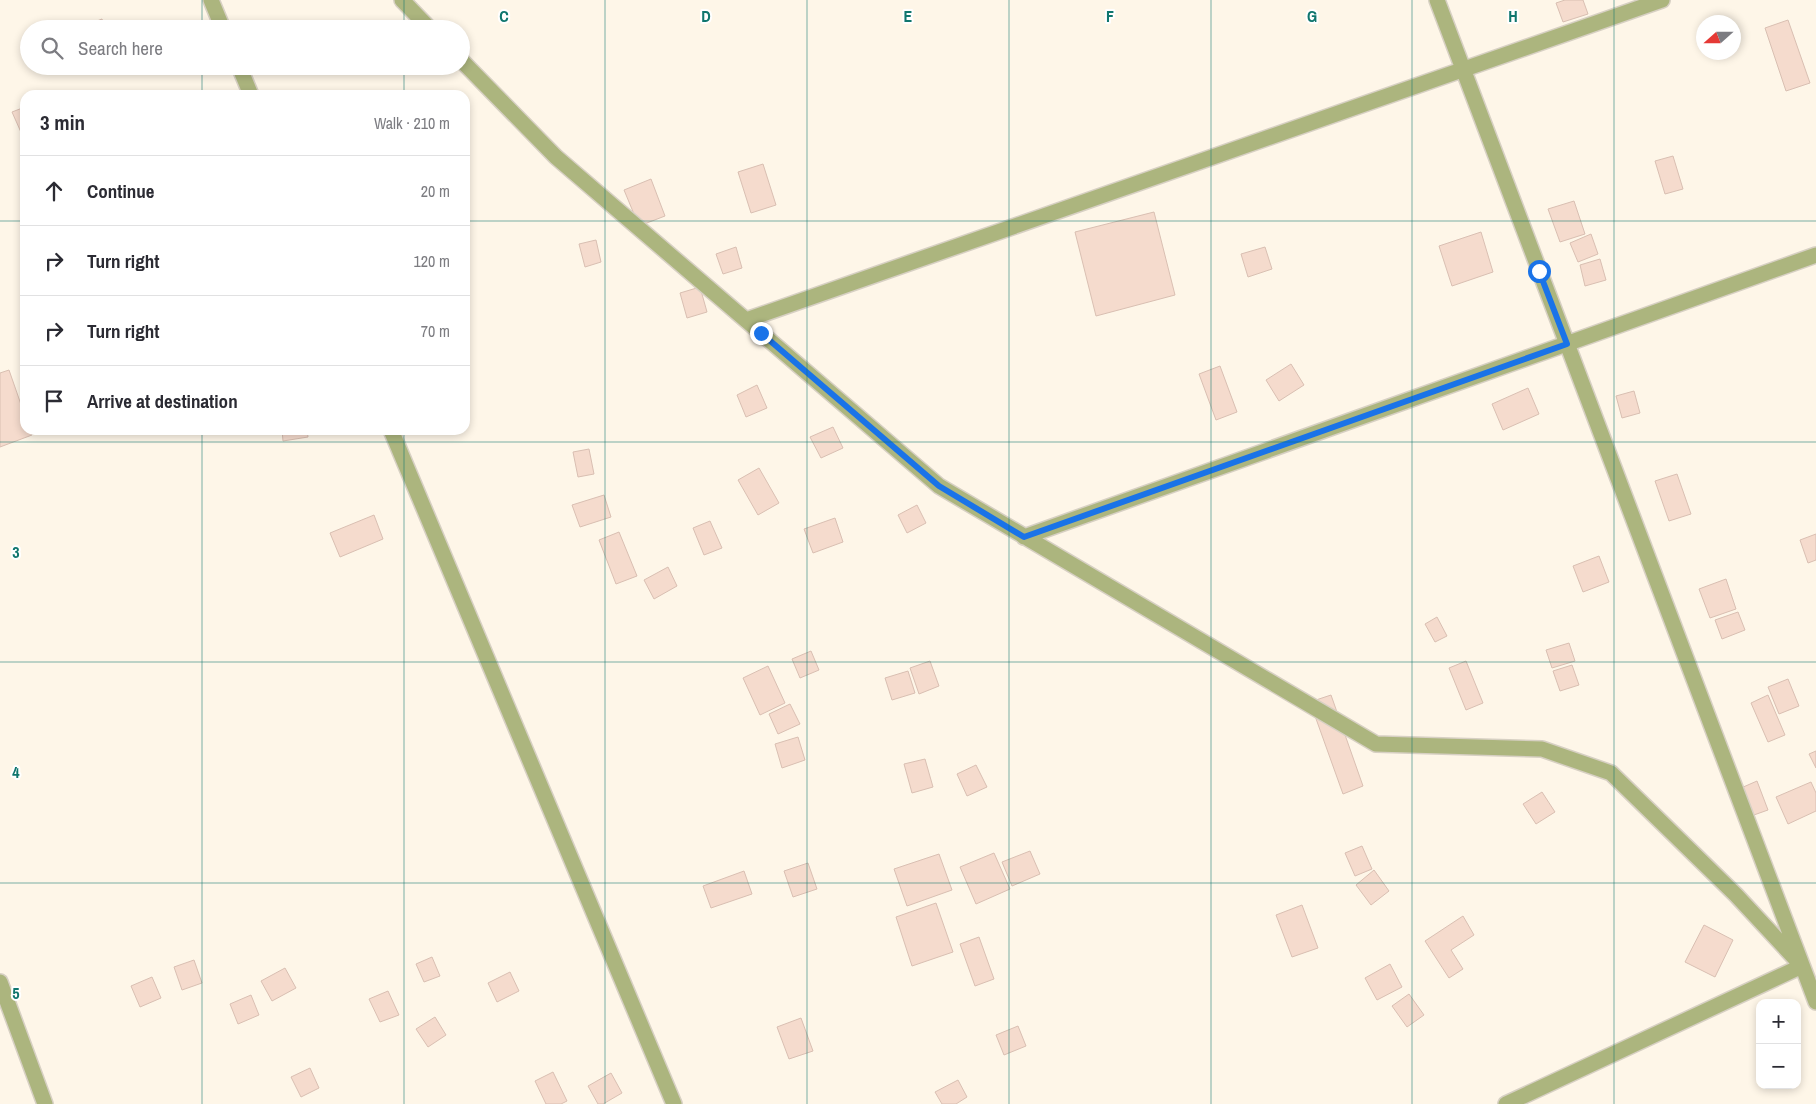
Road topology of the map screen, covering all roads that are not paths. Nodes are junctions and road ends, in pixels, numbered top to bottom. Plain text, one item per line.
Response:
1 (211, 0) edge
2 (402, 0) edge
3 (1437, 0) edge
4 (1662, 0) edge
5 (219, 20) edge
6 (421, 20) edge
7 (470, 69) edge
8 (1463, 69) junction
9 (243, 75) edge
10 (249, 90) edge
11 (1816, 255) edge
12 (746, 320) junction
13 (1567, 344) junction
14 (393, 435) edge
15 (1024, 537) junction
16 (1802, 966) junction
17 (0, 982) edge
18 (1816, 1002) edge
19 (46, 1104) edge
20 (674, 1104) edge
21 (1506, 1104) edge

1 - 5 street
2 - 6 street
3 - 8 street
4 - 8 street
7 - 12 street
8 - 12 street
8 - 13 street
9 - 10 street
11 - 13 street
12 - 15 street
13 - 15 street
13 - 16 street
14 - 20 street
15 - 16 street
16 - 18 street
16 - 21 street
17 - 19 street

